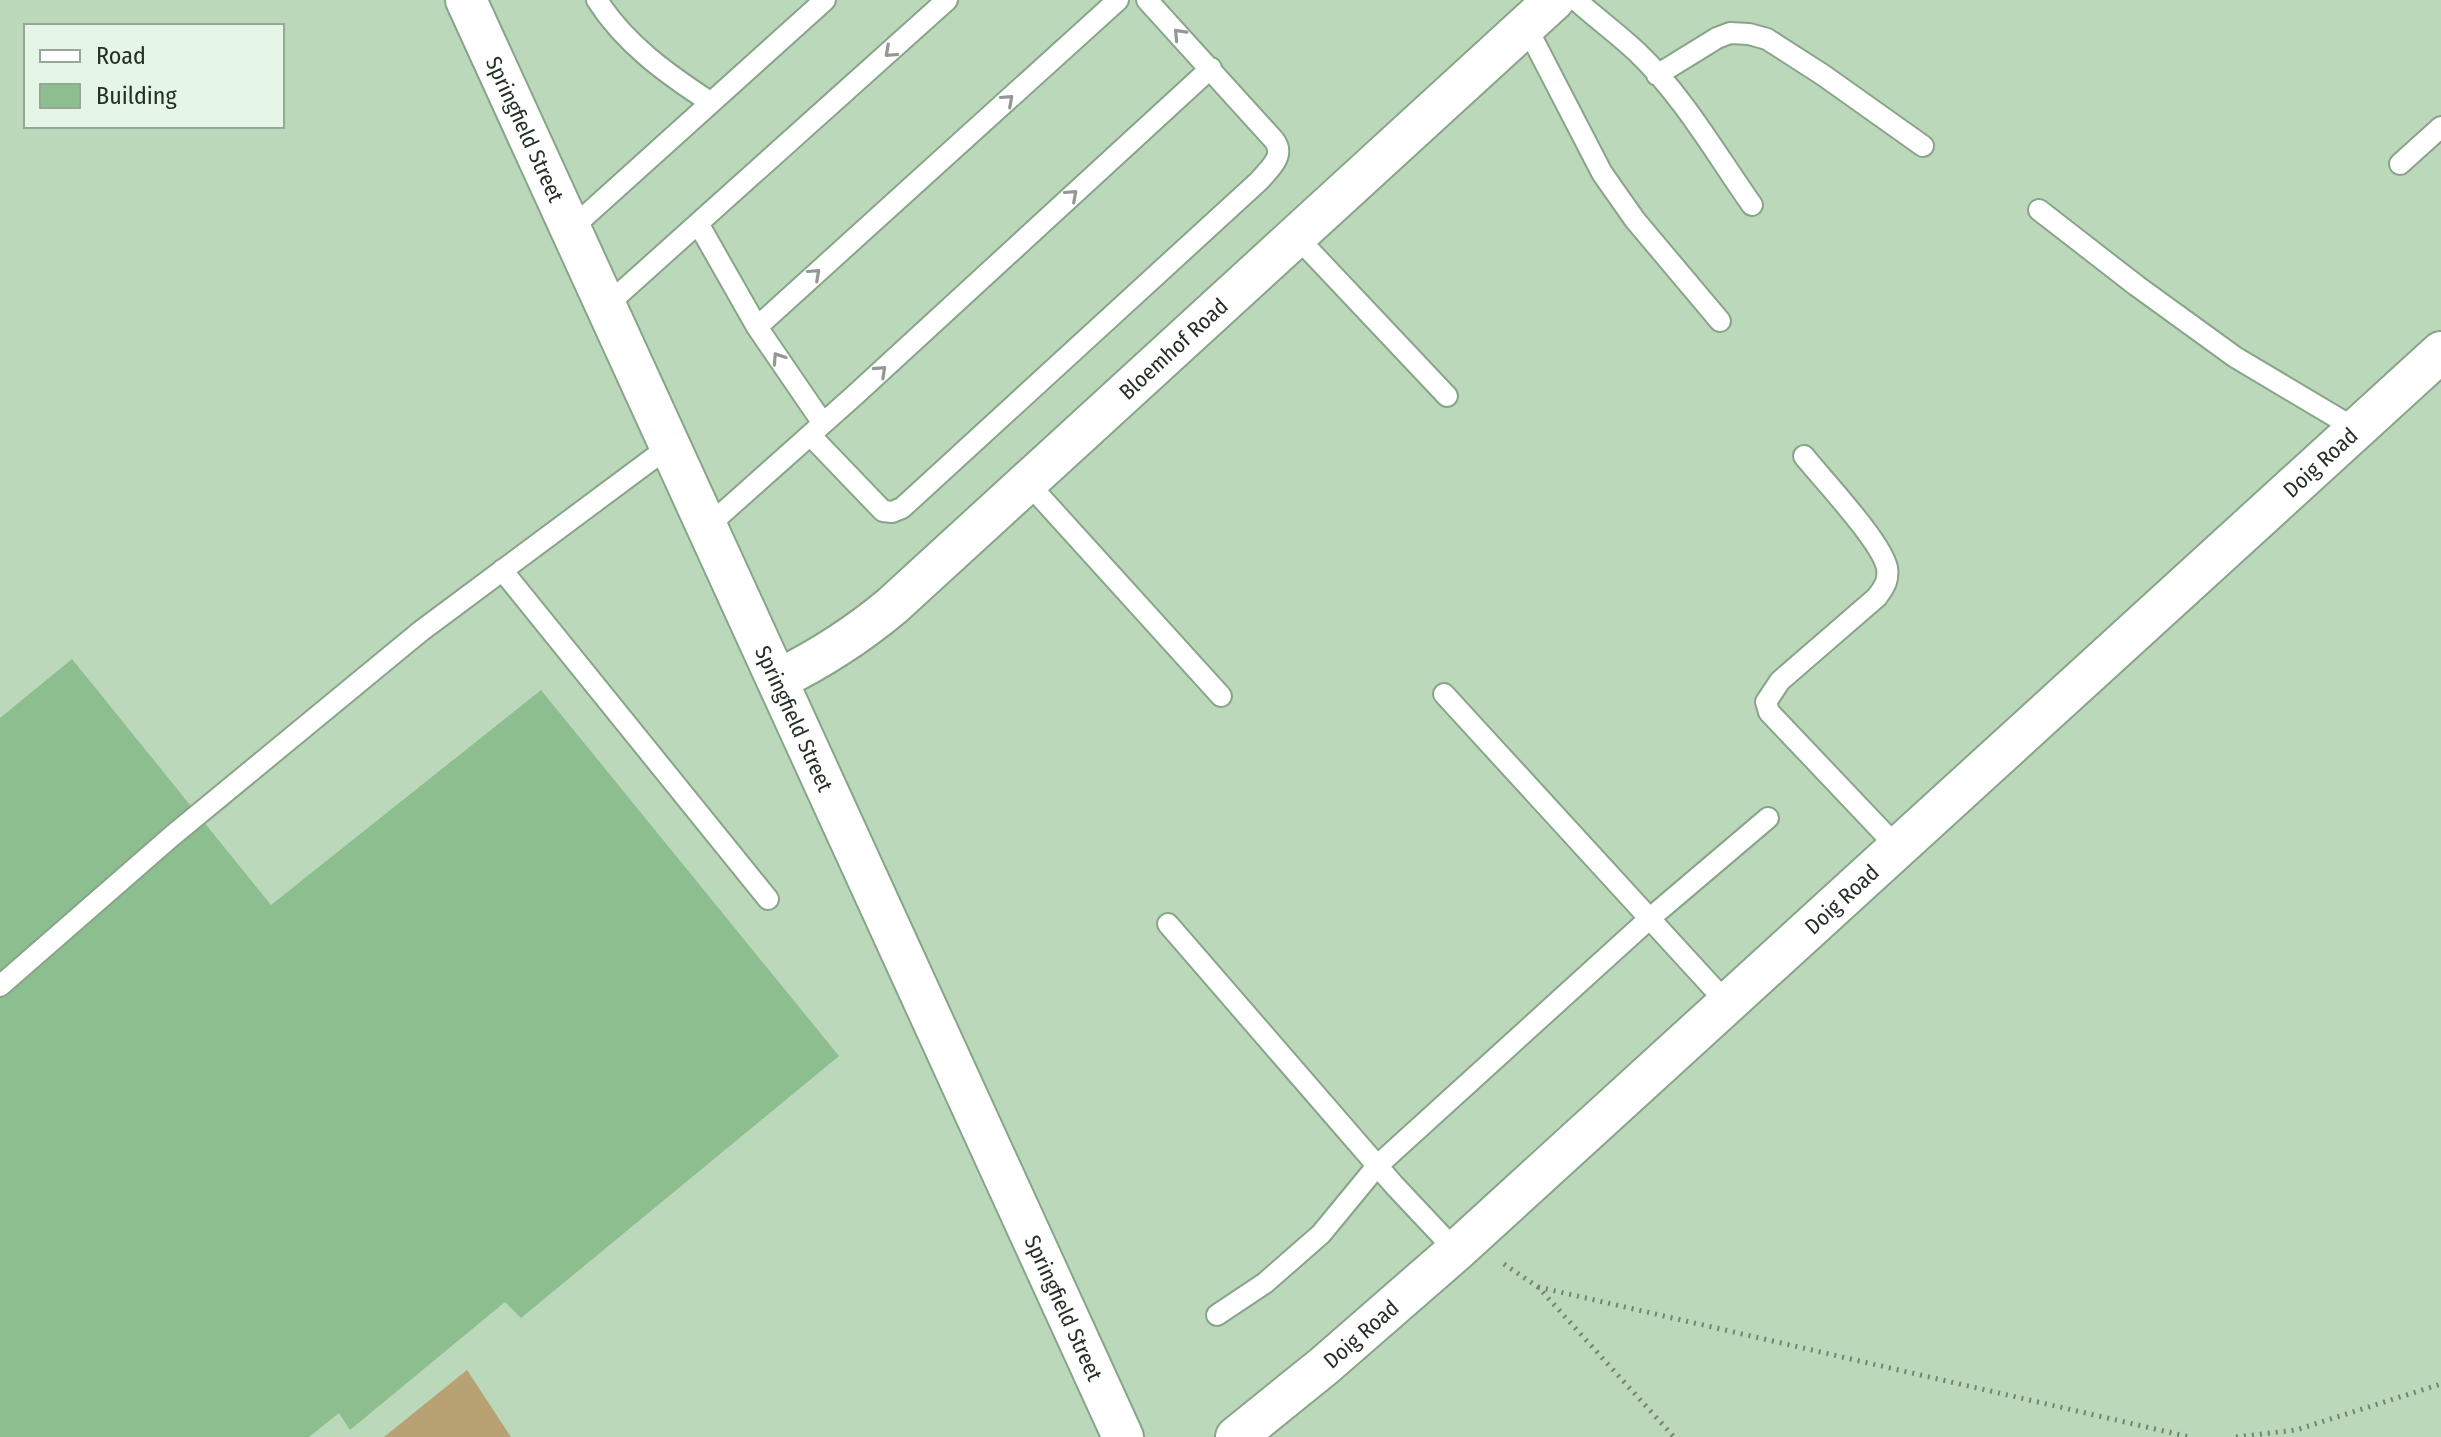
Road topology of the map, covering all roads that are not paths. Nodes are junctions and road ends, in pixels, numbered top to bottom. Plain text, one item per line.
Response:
1 (466, 0) edge
2 (597, 0) edge
3 (825, 0) edge
4 (947, 0) edge
5 (1118, 0) edge
6 (1147, 0) edge
7 (1576, 0) edge
8 (1540, 13) edge
9 (1211, 68) junction
10 (1657, 75) junction
11 (710, 102) junction
12 (2441, 127) edge
13 (1923, 146) dead end
14 (2400, 164) dead end
15 (1752, 205) dead end
16 (2039, 210) dead end
17 (699, 225) junction
18 (572, 228) junction
19 (1296, 236) junction
20 (607, 305) junction
21 (1720, 321) dead end
22 (757, 327) junction
23 (2441, 352) edge
24 (1447, 396) dead end
25 (816, 428) junction
26 (2356, 429) junction
27 (671, 445) junction
28 (1804, 456) dead end
29 (1027, 482) junction
30 (708, 526) junction
31 (502, 570) junction
32 (779, 679) junction
33 (1444, 694) dead end
34 (1221, 696) dead end
35 (1768, 818) dead end
36 (1898, 848) junction
37 (768, 899) dead end
38 (1649, 919) junction
39 (1168, 924) dead end
40 (0, 986) edge
41 (1727, 1003) junction
42 (1377, 1166) junction
43 (1462, 1245) junction
44 (1217, 1315) dead end
45 (1123, 1437) edge
46 (1236, 1437) edge

1 - 18 street, Springfield Street
2 - 11 lane
3 - 11 lane
4 -> 17 lane
22 -> 5 lane
9 -> 6 lane
7 - 10 lane
8 - 19 street, Bloemhof Road
8 - 21 lane
25 -> 9 lane
9 - 25 lane
10 - 13 lane
10 - 15 lane
11 - 18 lane
12 - 14 lane
16 - 26 lane
17 - 20 lane
17 - 22 lane
18 - 20 street, Springfield Street
19 - 24 lane
19 - 29 street, Bloemhof Road
20 - 27 street, Springfield Street
25 -> 22 lane
23 - 26 street, Doig Road
25 - 30 lane
26 - 36 street, Doig Road
27 - 30 street, Springfield Street
27 - 31 lane
28 - 36 lane
29 - 32 street, Bloemhof Road
29 - 34 lane
30 - 32 street, Springfield Street
31 - 37 lane
31 - 40 lane
32 - 45 street, Springfield Street
33 - 38 lane
35 - 38 lane
36 - 41 street, Doig Road
38 - 41 lane
38 - 42 lane
39 - 42 lane
41 - 43 street, Doig Road
42 - 43 lane
42 - 44 lane
43 - 46 street, Doig Road

